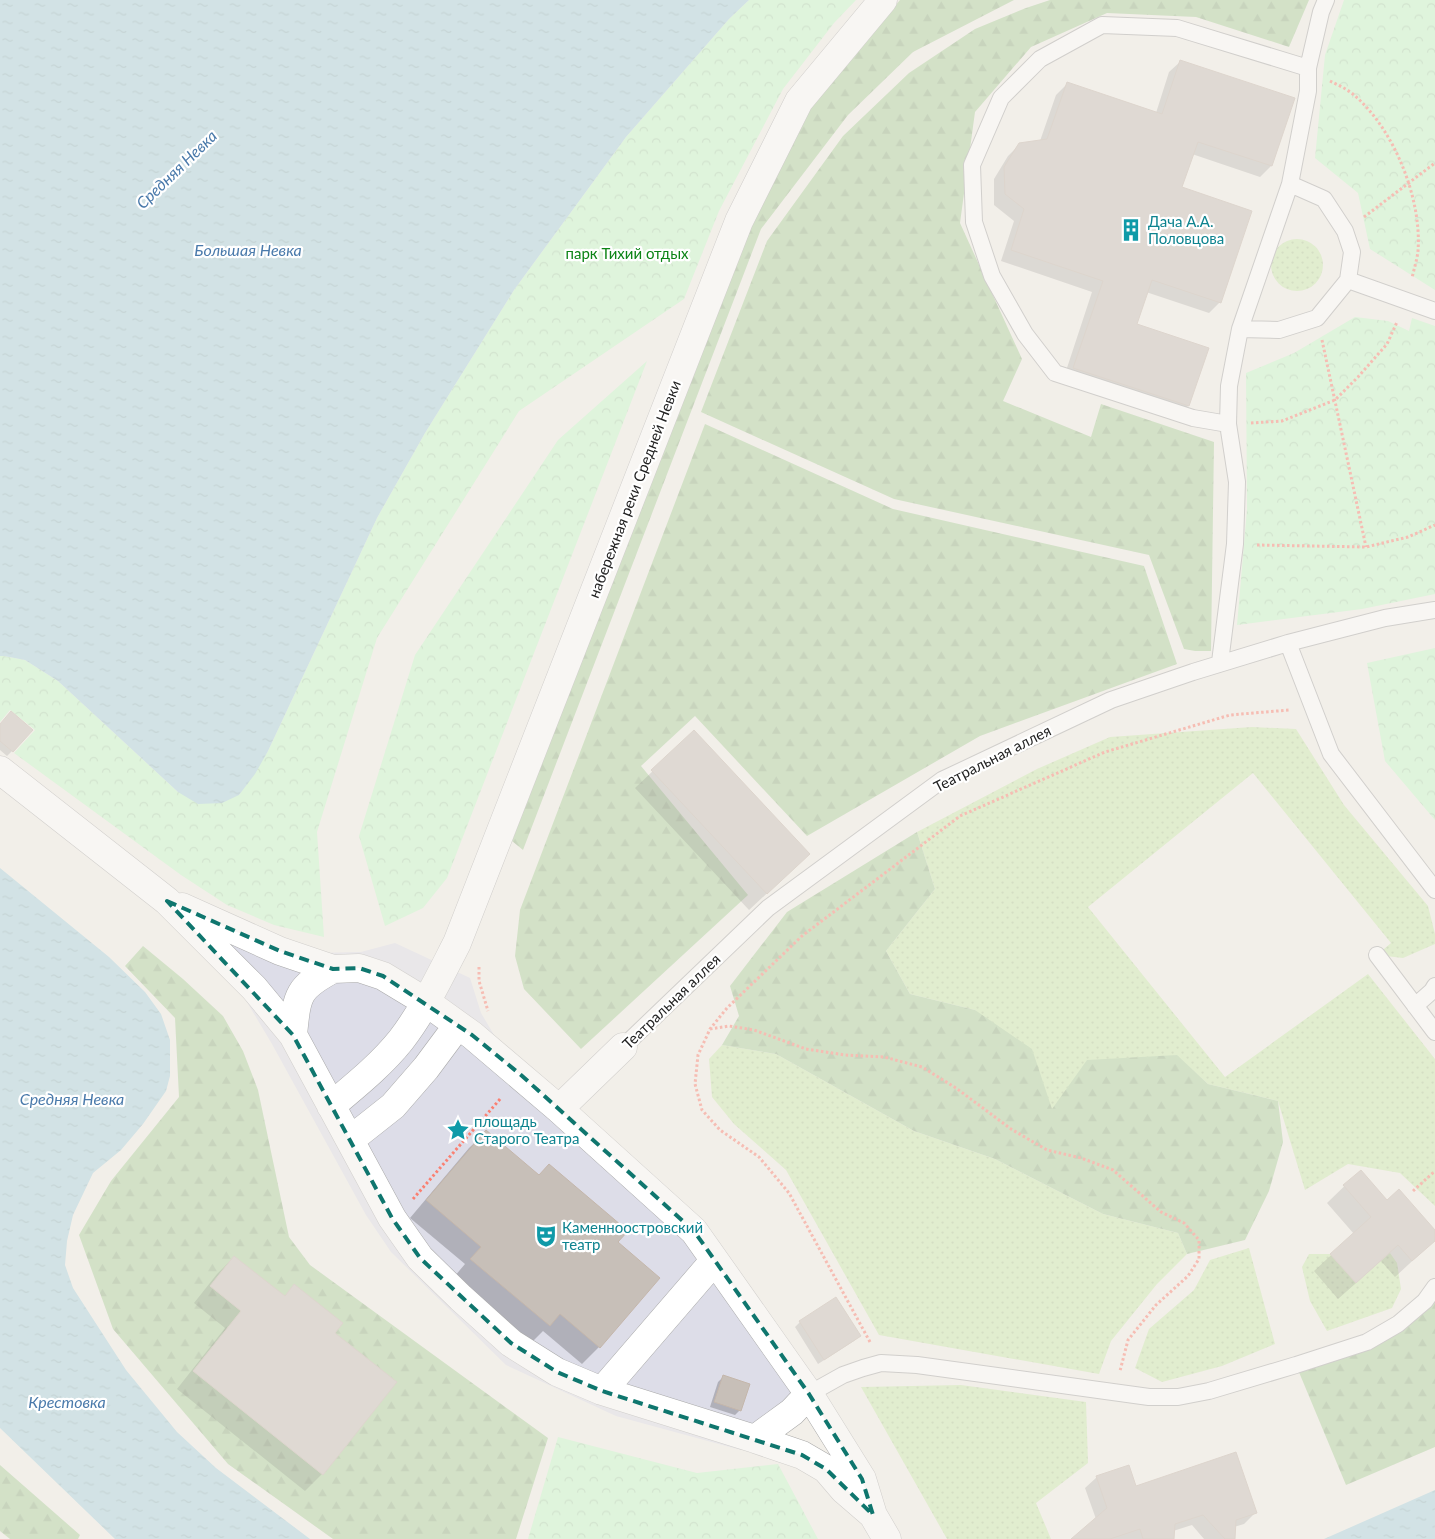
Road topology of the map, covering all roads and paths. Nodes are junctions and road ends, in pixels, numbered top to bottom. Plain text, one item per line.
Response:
1 (883, 0) edge
2 (1326, 0) edge
3 (1308, 68) junction
4 (1435, 163) edge
5 (1290, 184) junction
6 (1345, 231) junction
7 (1348, 280) junction
8 (1435, 311) edge
9 (1317, 318) junction
10 (1240, 329) junction
11 (1228, 424) junction
12 (1435, 525) edge
13 (1235, 544) junction
14 (1366, 547) junction
15 (1435, 610) edge
16 (1288, 643) junction
17 (1220, 662) junction
18 (1312, 708) junction
19 (0, 770) edge
20 (1435, 890) edge
21 (167, 901) junction
22 (1377, 955) dead end
23 (333, 969) junction
24 (1435, 986) edge
25 (426, 1002) junction
26 (1415, 1006) junction
27 (458, 1025) junction
28 (710, 1029) junction
29 (1435, 1032) edge
30 (293, 1035) junction
31 (623, 1047) joint
32 (521, 1075) junction
33 (331, 1106) junction
34 (559, 1109) junction
35 (350, 1140) junction
36 (1435, 1171) edge
37 (1413, 1190) dead end
38 (392, 1218) junction
39 (714, 1261) junction
40 (1435, 1287) edge
41 (882, 1363) junction
42 (602, 1391) junction
43 (1118, 1392) junction
44 (809, 1394) junction
45 (755, 1439) junction
46 (873, 1515) junction
47 (887, 1539) edge

1 - 25 street, набережная реки Средней Невки
2 - 3 lane
3 - 5 lane
3 - 11 lane
4 - 6 path
5 - 6 lane
5 - 10 lane
6 - 7 lane
7 - 8 lane
7 - 9 lane
9 - 10 lane
9 - 14 path
10 - 11 lane
11 - 13 lane
12 - 14 path
13 - 14 path
13 - 17 lane
15 - 16 lane, Театральная аллея
16 - 17 lane, Театральная аллея
16 - 18 lane
17 - 31 lane, Театральная аллея
18 - 20 lane
18 - 28 path
19 - 21 street
21 - 23 street
21 - 30 street
22 - 26 lane
23 - 25 street
23 - 30 street
24 - 26 lane
25 - 27 street
25 - 33 street
26 - 29 lane
27 - 32 street
27 - 35 street
28 - 41 path
28 - 43 path
30 - 33 street
31 - 34 street, Театральная аллея
32 - 34 street
32 - 38 path
33 - 35 street
34 - 39 street
35 - 38 street
36 - 37 path
38 - 42 street
39 - 42 street
39 - 44 street
40 - 43 lane
41 - 43 lane
41 - 44 lane
42 - 45 street
44 - 45 street
44 - 46 street
45 - 46 street
46 - 47 street

